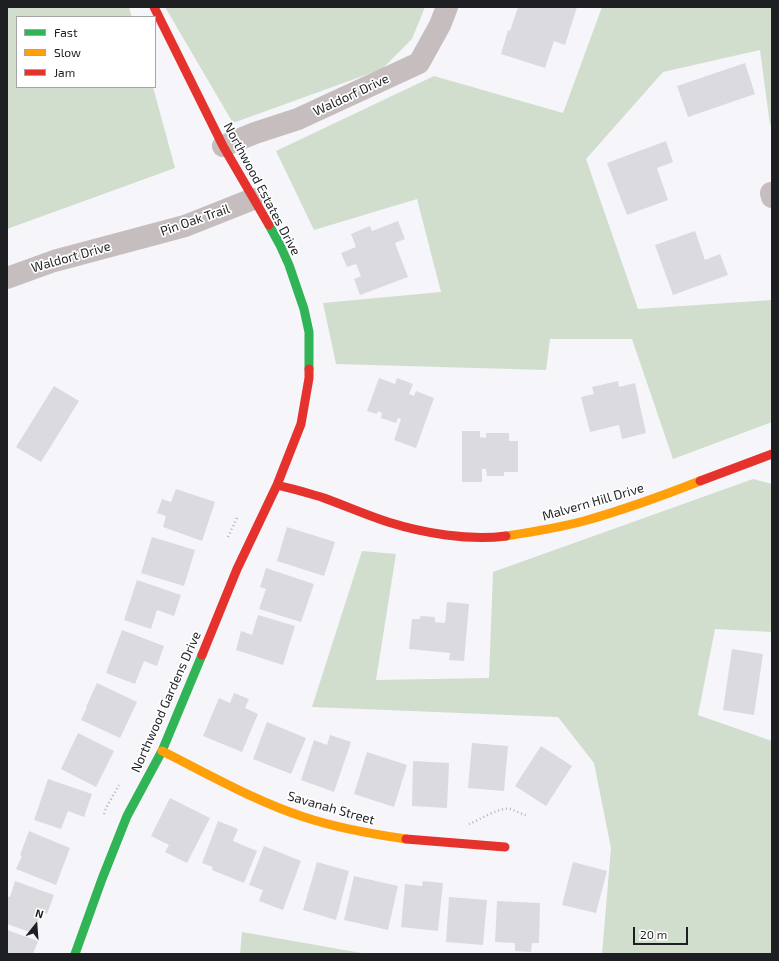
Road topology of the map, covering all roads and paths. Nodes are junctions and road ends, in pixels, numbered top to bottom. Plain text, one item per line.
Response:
1 (154, 7) edge
2 (447, 7) edge
3 (223, 146) junction
4 (253, 199) junction
5 (135, 239) joint
6 (7, 278) edge
7 (772, 454) edge
8 (277, 485) junction
9 (162, 751) junction
10 (528, 816) dead end
11 (463, 825) dead end
12 (505, 847) dead end
13 (75, 954) edge

1 - 3 street, Northwood Estates Drive
2 - 3 street, Waldorf Drive
3 - 4 street, Northwood Estates Drive
4 - 5 street, Pin Oak Trail
4 - 8 street, Northwood Estates Drive
5 - 6 street, Waldort Drive
7 - 8 street, Malvern Hill Drive
8 - 9 street, Northwood Gardens Drive
9 - 12 street, Savanah Street
9 - 13 street, Northwood Gardens Drive
10 - 11 path

